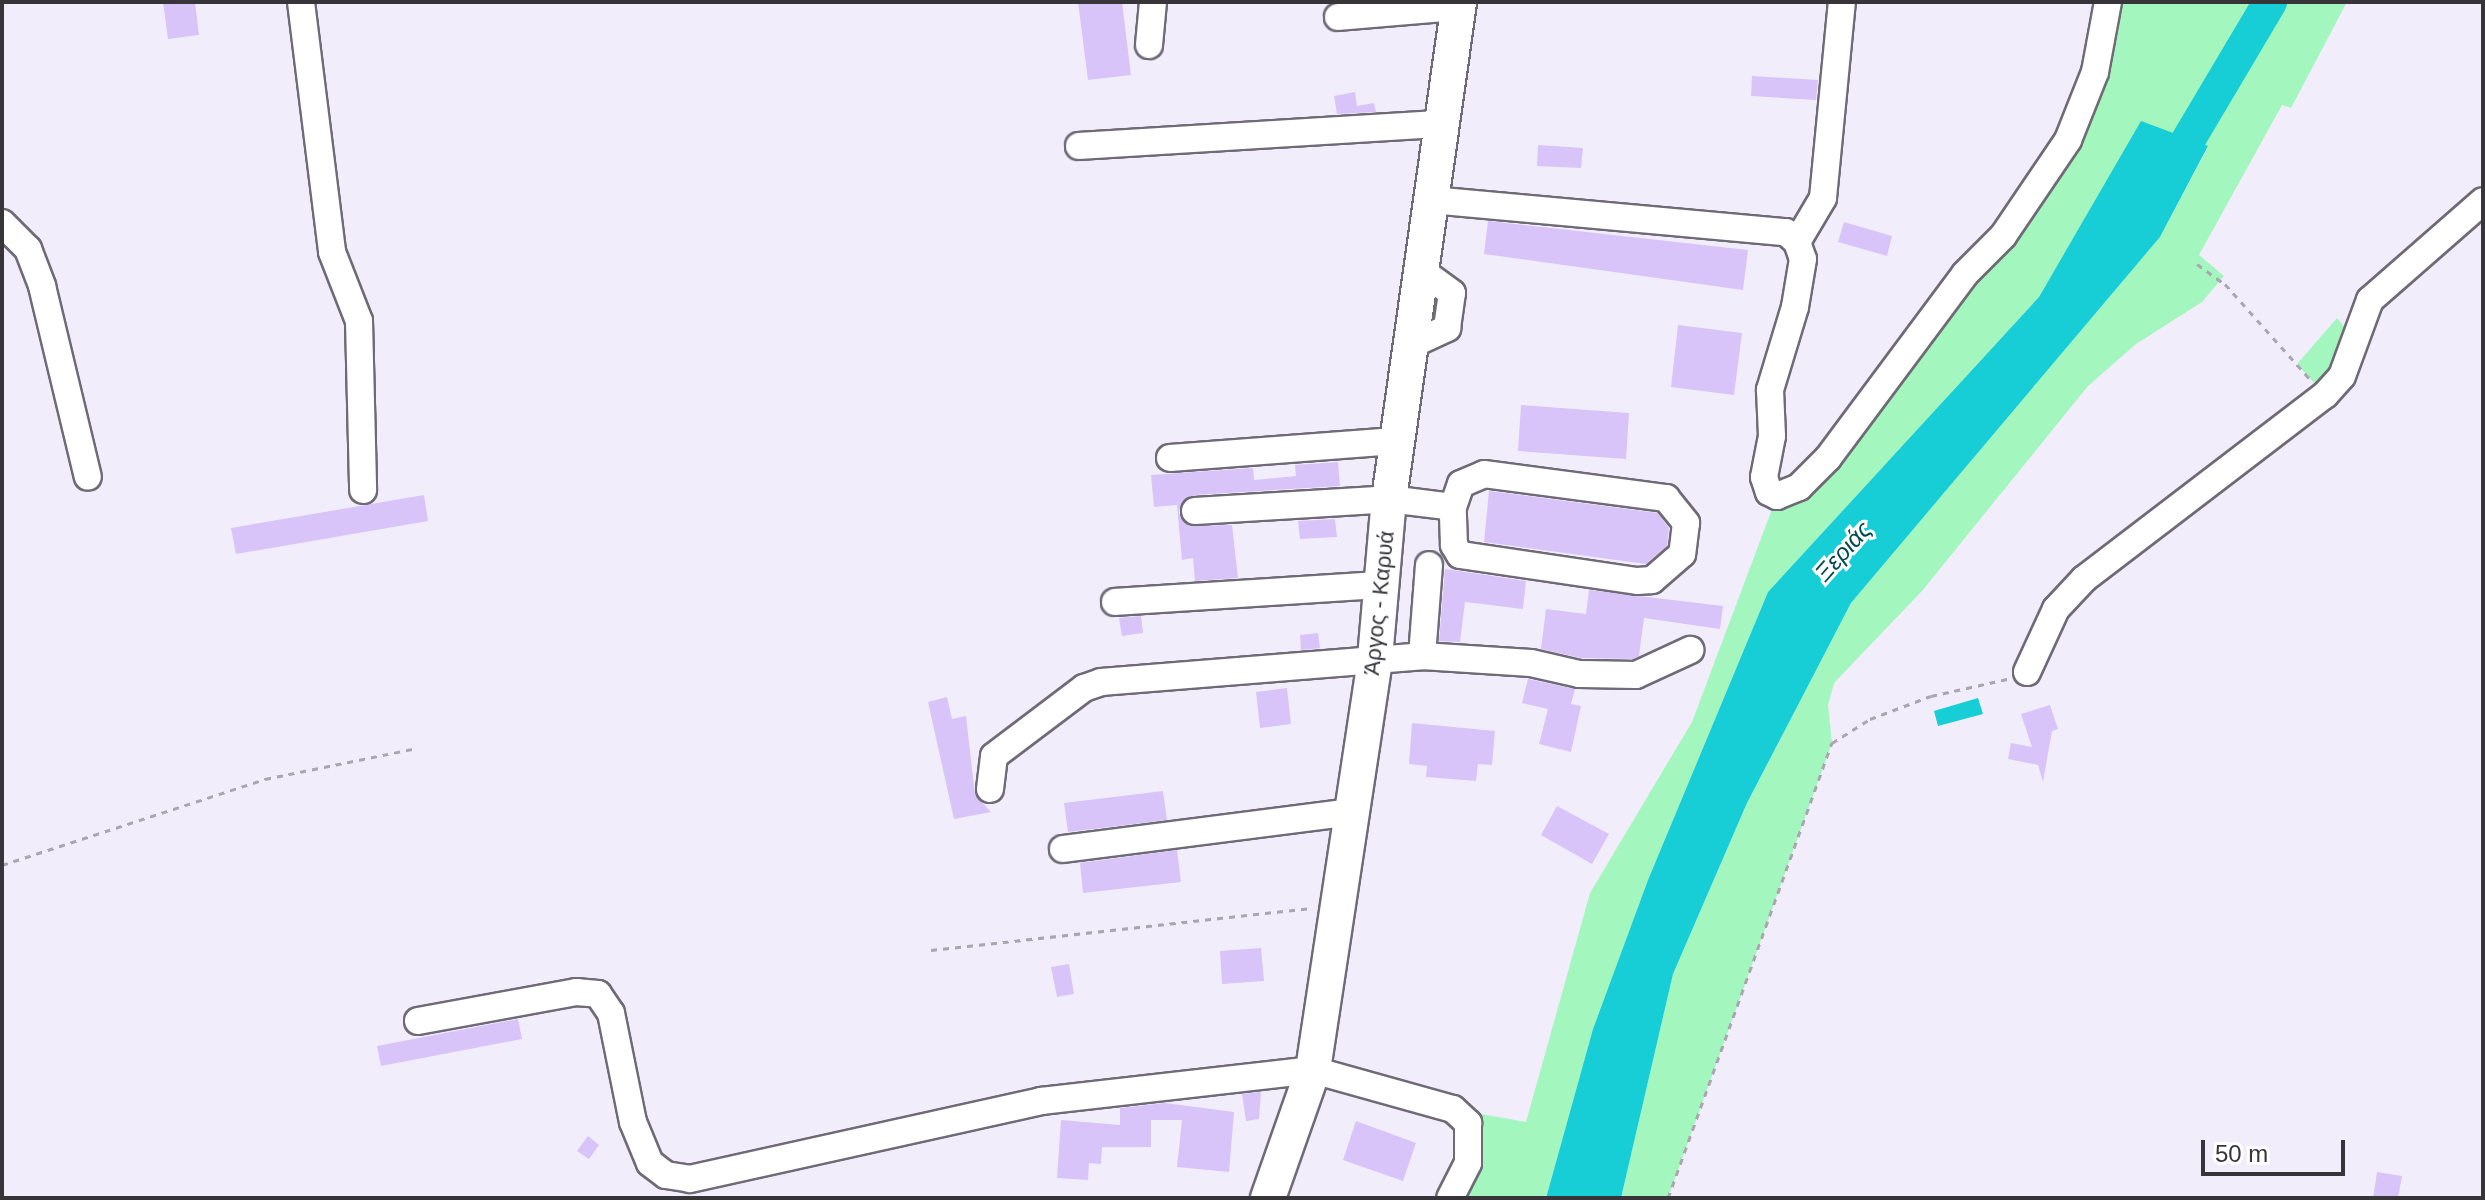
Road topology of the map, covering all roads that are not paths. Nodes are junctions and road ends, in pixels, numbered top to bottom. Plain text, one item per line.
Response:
1 (301, 2) edge
2 (1153, 2) edge
3 (1842, 2) edge
4 (2108, 2) edge
5 (1458, 4) edge
6 (1347, 11) edge
7 (1149, 45) dead end
8 (1441, 124) junction
9 (1079, 146) dead end
10 (1431, 200) junction
11 (2483, 201) edge
12 (2, 223) edge
13 (1797, 242) junction
14 (1398, 441) junction
15 (1170, 458) dead end
16 (88, 477) dead end
17 (363, 490) dead end
18 (1389, 499) junction
19 (1453, 507) junction
20 (1195, 511) dead end
21 (1429, 565) dead end
22 (1381, 585) junction
23 (1115, 602) dead end
24 (1690, 650) dead end
25 (1422, 656) junction
26 (1375, 658) junction
27 (2027, 672) road end
28 (990, 789) dead end
29 (1351, 812) junction
30 (1063, 849) dead end
31 (418, 1021) dead end
32 (1313, 1070) junction
33 (1268, 1198) edge
34 (1450, 1198) edge

1 - 17 street
2 - 7 street
3 - 13 street
4 - 13 street
5 - 6 street
5 - 8 main road, Άργος - Καρυά
8 - 9 street
8 - 10 main road, Άργος - Καρυά
10 - 13 street
10 - 14 main road, Άργος - Καρυά
11 - 27 street
12 - 16 street
14 - 15 street
14 - 18 main road, Άργος - Καρυά
18 - 19 street
18 - 20 street
18 - 22 main road, Άργος - Καρυά
19 - 19 street
21 - 25 street
22 - 23 street
22 - 26 main road, Άργος - Καρυά
24 - 25 street
25 - 26 street
26 - 28 street
26 - 29 main road, Άργος - Καρυά
29 - 30 street
29 - 32 main road, Άργος - Καρυά
31 - 32 street
32 - 33 main road, Άργος - Καρυά
32 - 34 street

